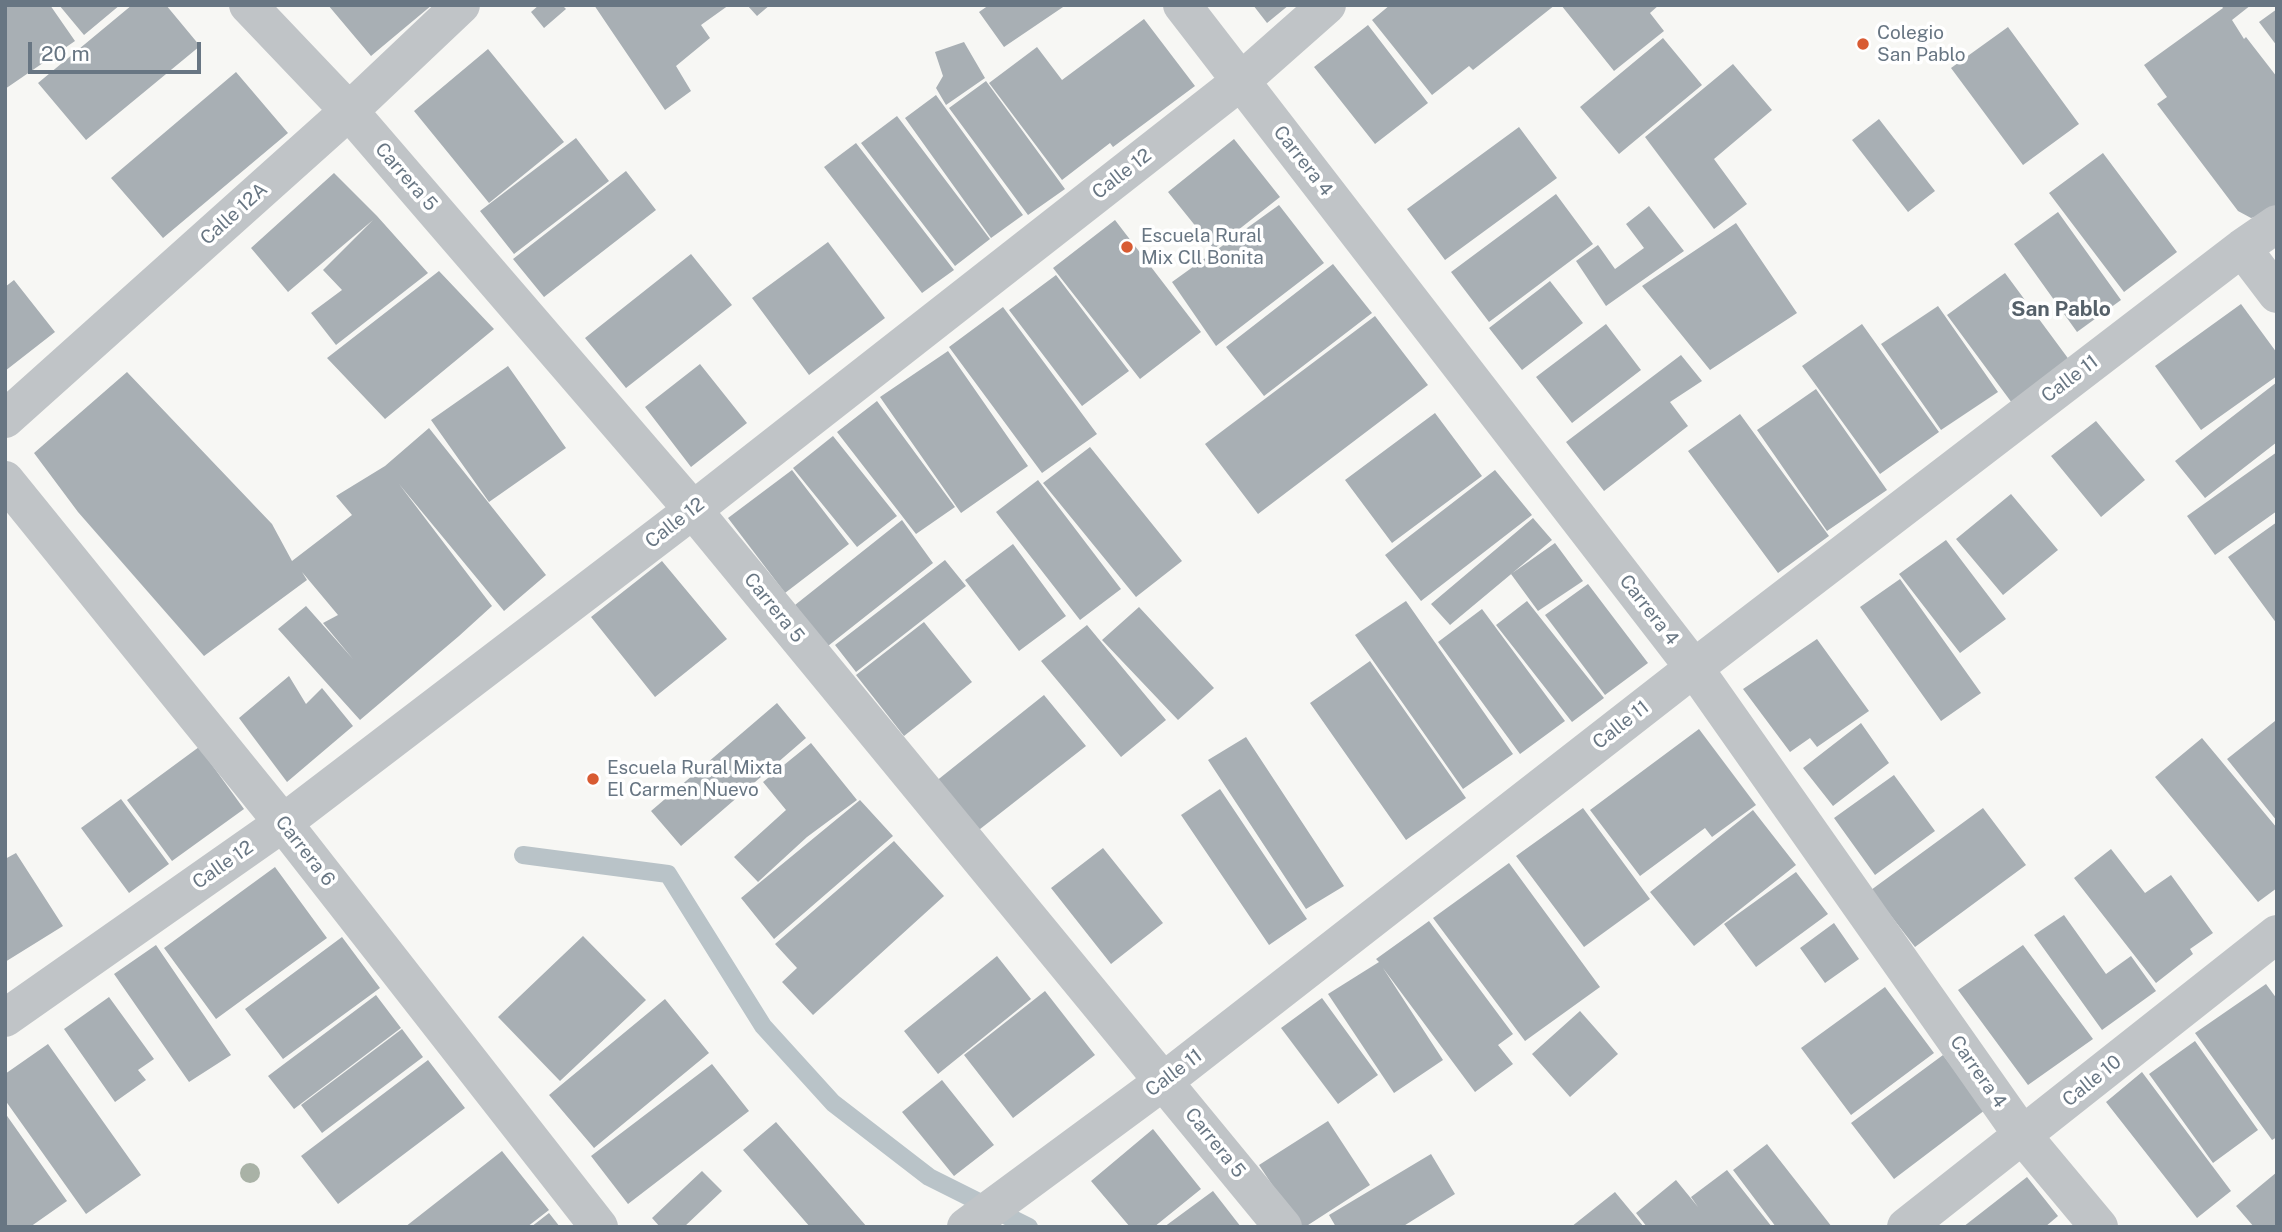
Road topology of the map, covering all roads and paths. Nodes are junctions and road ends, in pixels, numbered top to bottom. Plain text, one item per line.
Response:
1 (248, 5) edge
2 (461, 5) edge
3 (1182, 5) edge
4 (1327, 5) edge
5 (1241, 81) junction
6 (349, 111) junction
7 (2277, 223) edge
8 (2242, 247) junction
9 (2277, 294) edge
10 (5, 419) edge
11 (5, 480) edge
12 (693, 510) junction
13 (1694, 668) junction
14 (283, 823) junction
15 (2277, 934) edge
16 (5, 1018) edge
17 (1164, 1082) junction
18 (2023, 1136) junction
19 (599, 1227) edge
20 (965, 1227) edge
21 (1283, 1227) edge
22 (1906, 1227) edge
23 (2099, 1227) edge

1 - 6 street, Carrera 5
2 - 6 street, Calle 12A
3 - 5 street, Carrera 4
4 - 5 street, Calle 12
5 - 12 street, Calle 12
5 - 13 street, Carrera 4
6 - 10 street, Calle 12A
6 - 12 street, Carrera 5
7 - 8 street, Calle 11
8 - 9 street
8 - 13 street, Calle 11
11 - 14 street, Carrera 6
12 - 14 street, Calle 12
12 - 17 street, Carrera 5
13 - 17 street, Calle 11
13 - 18 street, Carrera 4
14 - 16 street, Calle 12
14 - 19 street, Carrera 6
15 - 18 street, Calle 10
17 - 20 street, Calle 11
17 - 21 street, Carrera 5
18 - 22 street, Calle 10
18 - 23 street, Carrera 4

